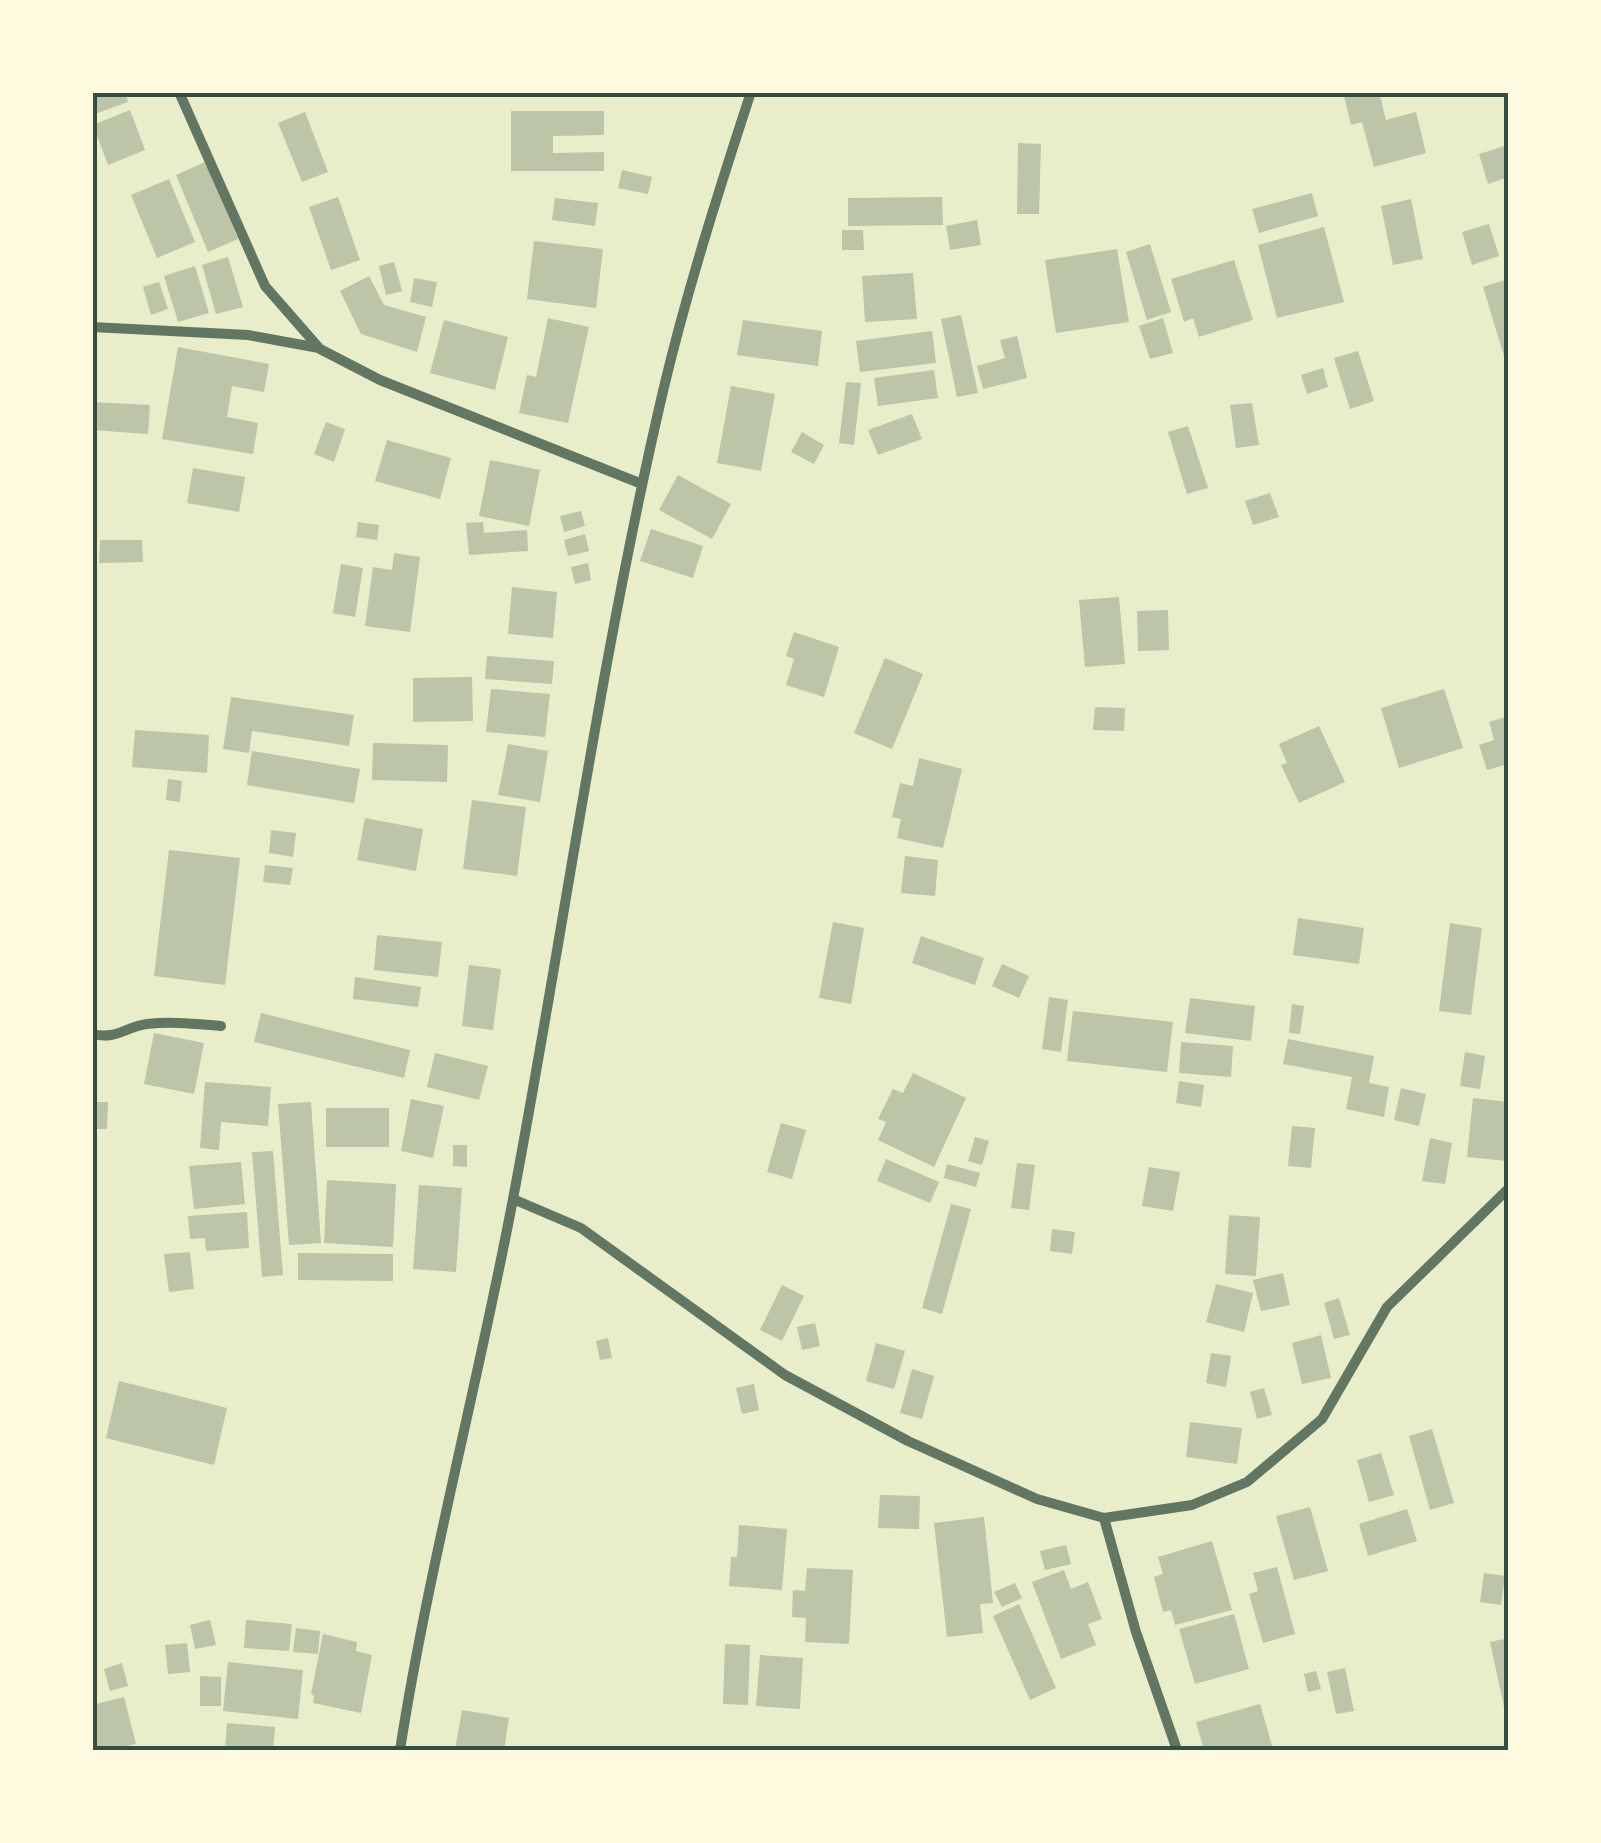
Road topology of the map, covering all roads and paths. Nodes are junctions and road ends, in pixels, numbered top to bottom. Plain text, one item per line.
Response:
1 (179, 92) edge
2 (751, 92) edge
3 (92, 327) edge
4 (320, 348) junction
5 (642, 484) junction
6 (221, 1026) dead end
7 (92, 1034) edge
8 (1508, 1190) edge
9 (513, 1199) junction
10 (1104, 1518) junction
11 (400, 1750) edge
12 (1176, 1750) edge

1 - 4 street
2 - 5 street
3 - 4 street
4 - 5 street
5 - 9 street
6 - 7 street
8 - 10 street
9 - 10 street
9 - 11 street
10 - 12 street

